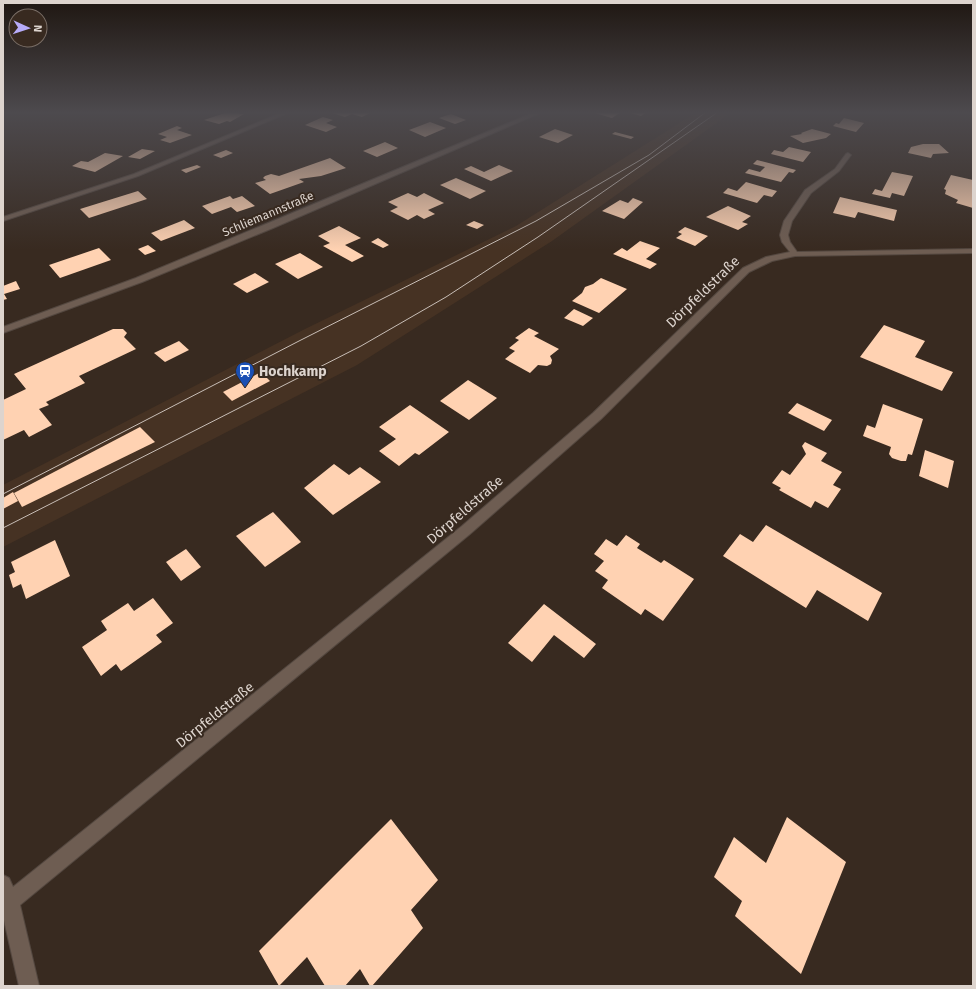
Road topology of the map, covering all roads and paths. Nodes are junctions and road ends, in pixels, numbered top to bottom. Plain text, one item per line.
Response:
1 (176, 158) edge
2 (430, 158) edge
3 (846, 158) edge
4 (3, 219) edge
5 (973, 251) edge
6 (795, 254) junction
7 (3, 330) edge
8 (3, 884) edge
9 (7, 905) edge
10 (29, 986) edge

1 - 4 street
2 - 7 street, Schliemannstraße
3 - 6 street
5 - 6 street, Dörpfeldstraße
6 - 9 street, Dörpfeldstraße
8 - 9 street
9 - 10 street

